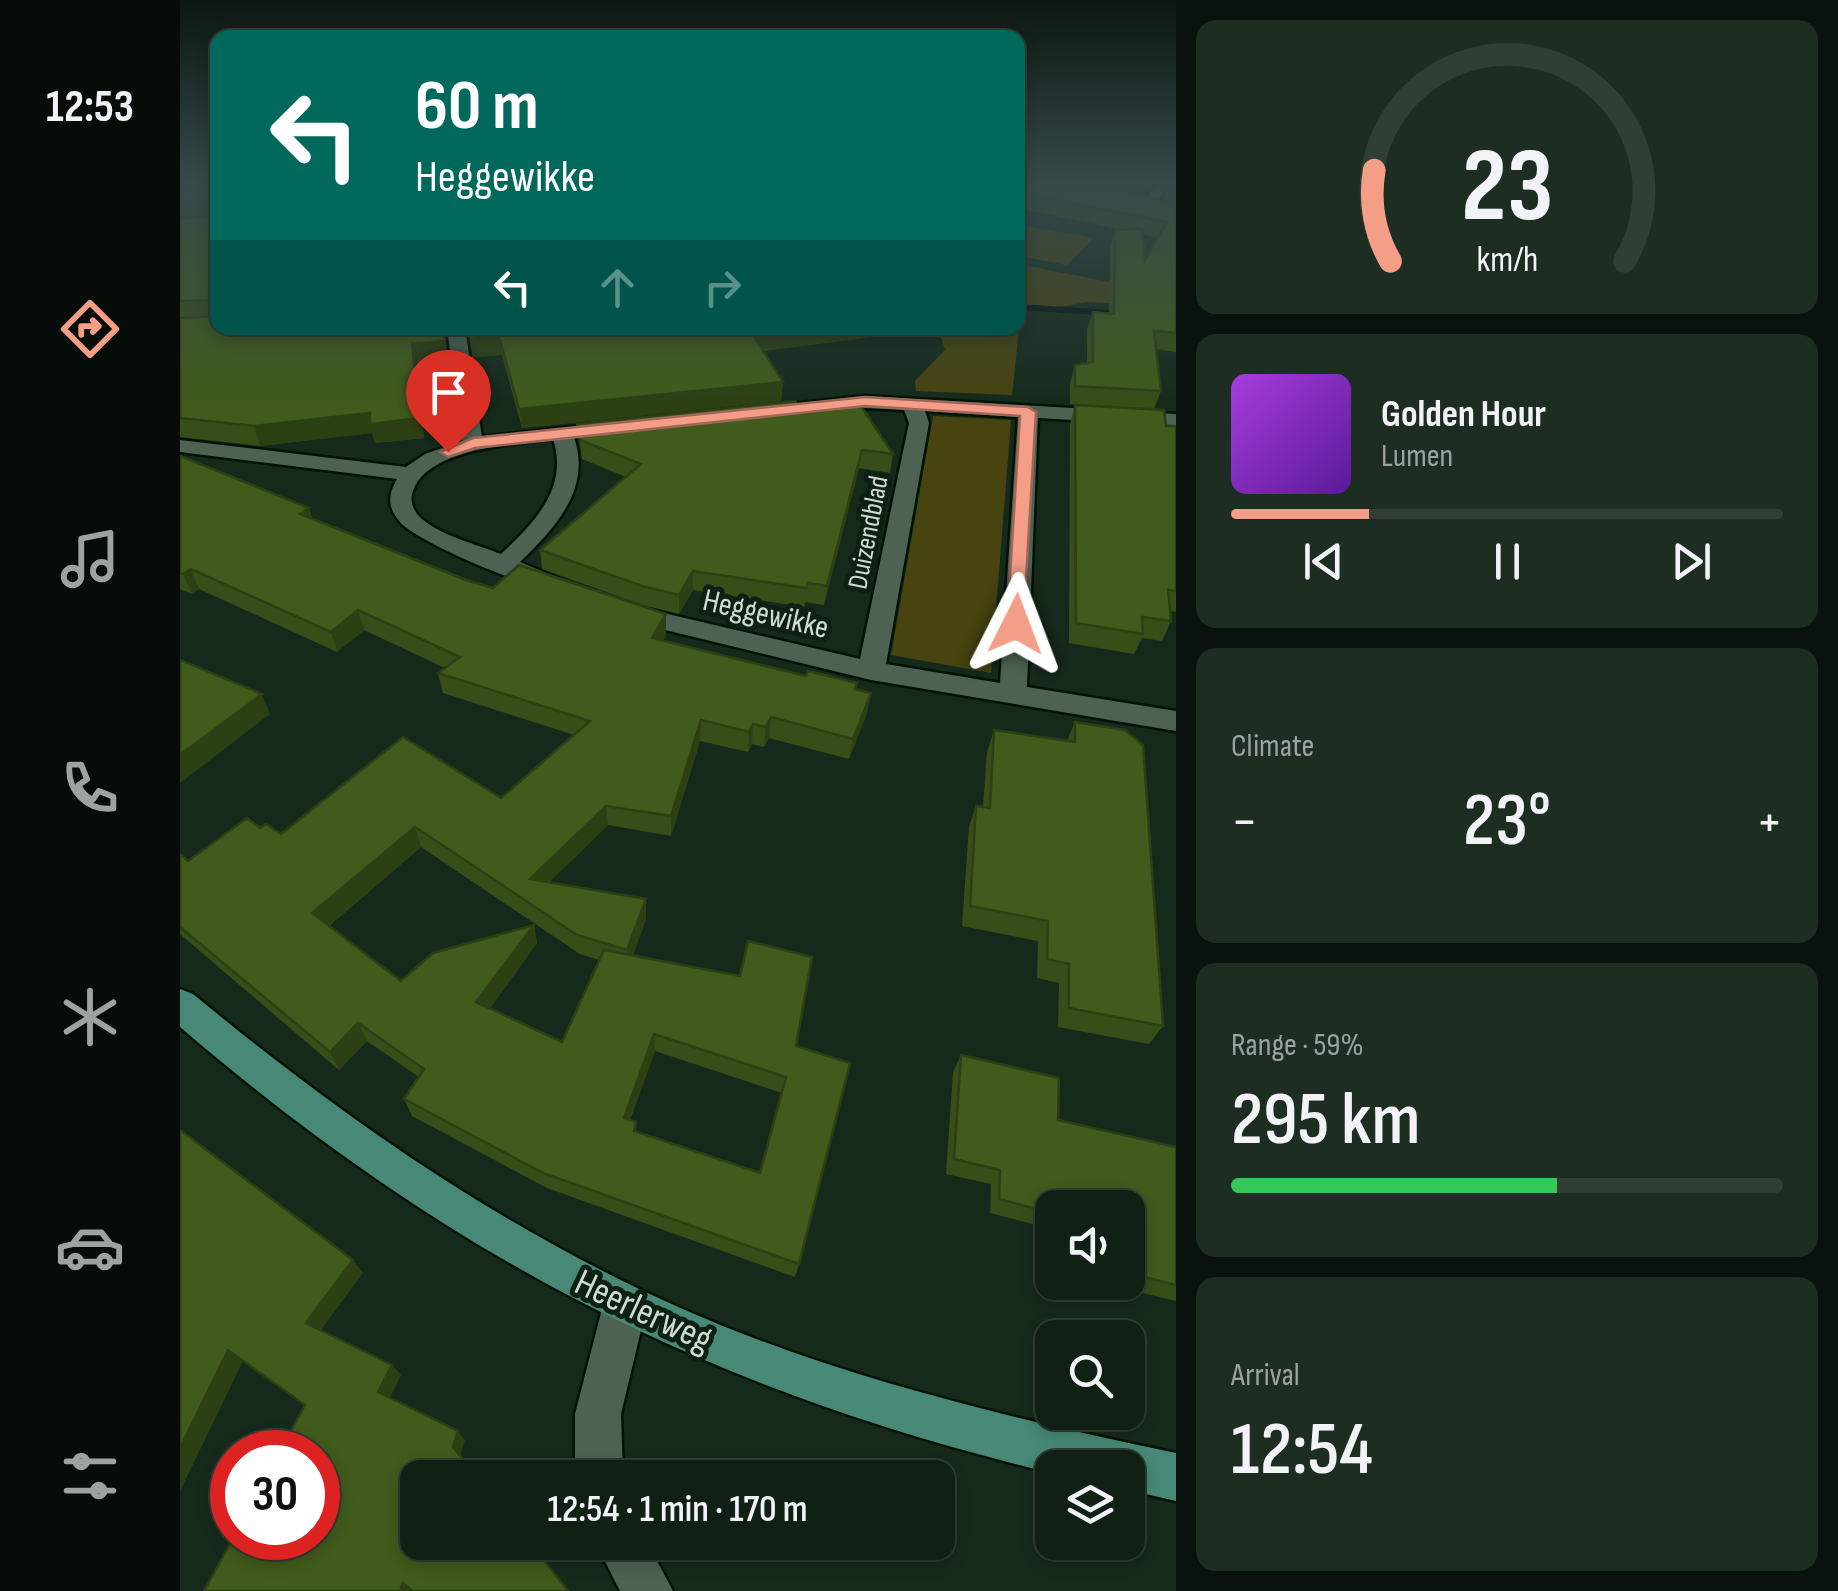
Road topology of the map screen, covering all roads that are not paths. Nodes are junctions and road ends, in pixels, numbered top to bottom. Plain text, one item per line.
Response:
1 (457, 335) edge
2 (912, 404) junction
3 (1028, 412) junction
4 (732, 416) edge
5 (1176, 420) edge
6 (638, 426) edge
7 (562, 434) junction
8 (473, 443) junction
9 (180, 446) edge
10 (411, 474) junction
11 (502, 566) junction
12 (871, 672) junction
13 (1012, 695) junction
14 (1176, 721) edge
15 (180, 1005) edge
16 (626, 1305) junction
17 (598, 1460) edge
18 (1176, 1476) edge
19 (630, 1560) edge
20 (648, 1591) edge

1 - 8 street
2 - 3 street
2 - 4 street
2 - 12 street, Duizendblad
3 - 5 street
3 - 13 street
6 - 7 street
7 - 8 street
7 - 11 street
8 - 10 street
9 - 10 street
10 - 11 street, Heggewikke
11 - 12 street, Heggewikke
12 - 13 street, Heggewikke
13 - 14 street, Heggewikke
15 - 16 main road, Heerlerweg
16 - 17 street
16 - 18 main road, Heerlerweg
19 - 20 street

